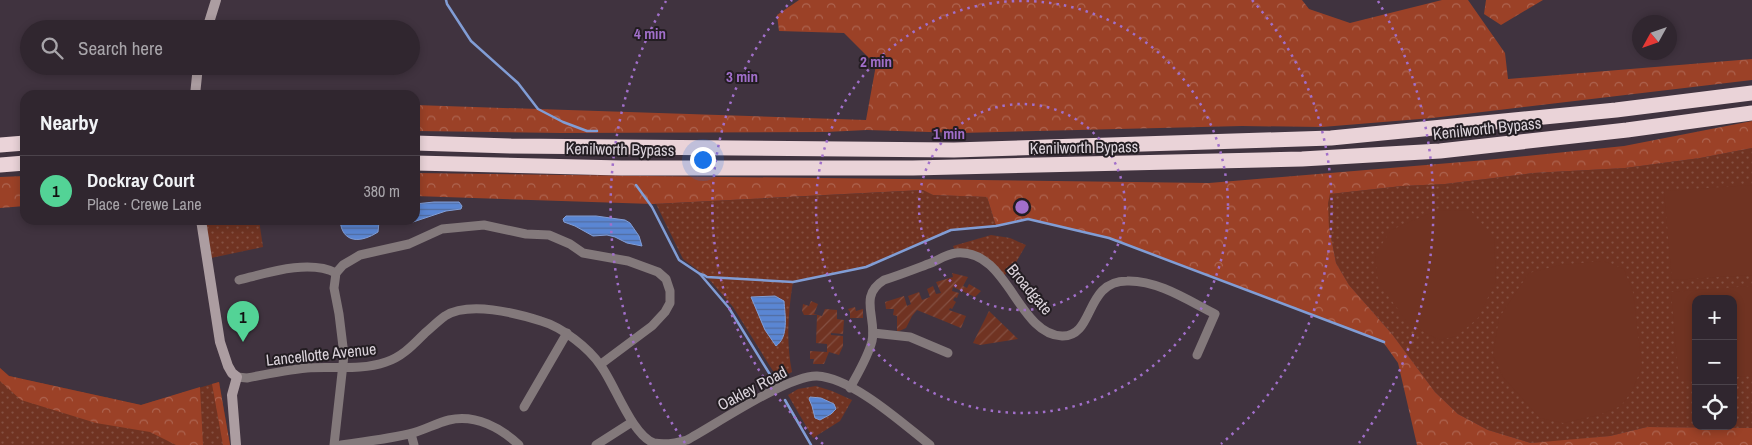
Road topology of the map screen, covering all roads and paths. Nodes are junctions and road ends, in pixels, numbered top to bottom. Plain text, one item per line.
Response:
1 (216, 0) edge
2 (210, 20) edge
3 (197, 75) edge
4 (196, 90) edge
5 (1752, 92) edge
6 (1752, 113) edge
7 (20, 143) edge
8 (420, 143) edge
9 (0, 145) edge
10 (20, 163) edge
11 (420, 163) edge
12 (0, 165) edge
13 (202, 225) edge
14 (336, 273) junction
15 (239, 280) dead end
16 (567, 333) junction
17 (873, 333) junction
18 (948, 353) dead end
19 (1197, 354) dead end
20 (600, 364) junction
21 (342, 369) junction
22 (237, 377) junction
23 (850, 388) junction
24 (524, 407) dead end
25 (632, 422) junction
26 (411, 434) junction
27 (236, 445) edge
28 (334, 445) edge
29 (341, 445) edge
30 (414, 445) edge
31 (519, 445) edge
32 (596, 445) edge
33 (662, 445) edge
34 (930, 445) edge

1 - 2 street
3 - 4 street
5 - 8 highway, Kenilworth Bypass
6 - 11 highway, Kenilworth Bypass
7 - 9 highway
10 - 12 highway
13 - 22 street
14 - 15 street
14 - 20 street
14 - 21 street
16 - 20 street, Lancellotte Avenue
16 - 21 street, Lancellotte Avenue
16 - 24 street
17 - 18 street
17 - 19 street, Broadgate
17 - 23 street, Broadgate
20 - 25 street, Lancellotte Avenue
21 - 22 street, Lancellotte Avenue
21 - 28 street
22 - 27 street
23 - 33 street, Oakley Road
23 - 34 street, Oakley Road
25 - 32 street
25 - 33 street, Lancellotte Avenue
26 - 29 street
26 - 30 street
26 - 31 street

